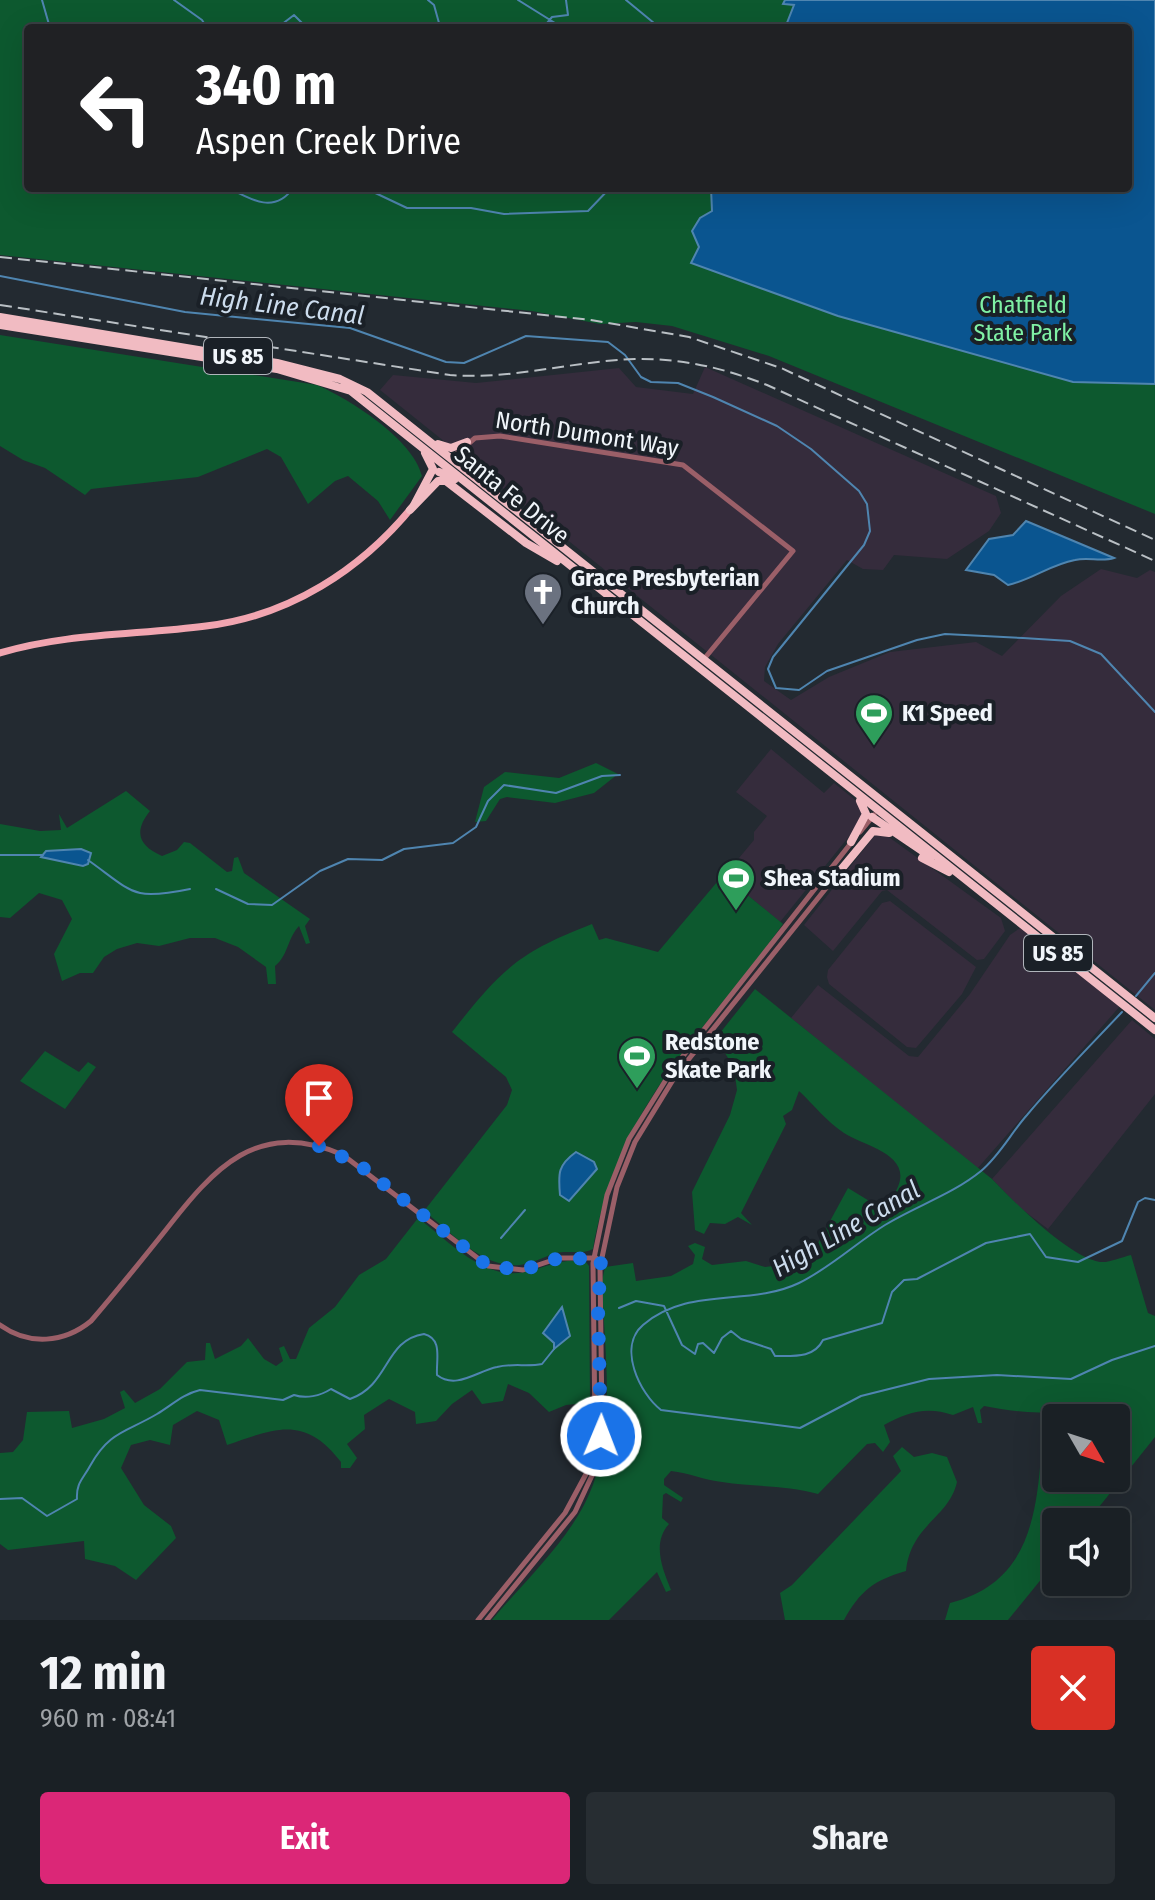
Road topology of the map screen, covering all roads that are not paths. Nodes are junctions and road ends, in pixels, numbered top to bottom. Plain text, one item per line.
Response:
1 (0, 317) edge
2 (0, 325) edge
3 (423, 441) junction
4 (469, 441) junction
5 (452, 458) junction
6 (442, 469) junction
7 (475, 476) junction
8 (412, 507) junction
9 (539, 541) junction
10 (565, 564) junction
11 (656, 622) junction
12 (0, 653) edge
13 (682, 654) junction
14 (704, 659) junction
15 (811, 743) junction
16 (803, 750) junction
17 (887, 804) junction
18 (877, 815) junction
19 (851, 842) junction
20 (939, 859) junction
21 (839, 872) junction
22 (961, 876) junction
23 (1086, 962) junction
24 (1155, 1018) edge
25 (1155, 1030) edge
26 (598, 1259) junction
27 (0, 1325) edge
28 (478, 1620) edge
29 (487, 1620) edge

1 - 3 highway, Santa Fe Drive / US 85
2 - 3 highway, Santa Fe Drive / US 85
3 - 4 highway
3 - 5 highway, Santa Fe Drive / US 85
3 - 6 highway, Santa Fe Drive / US 85
3 - 8 highway
4 - 5 street, North Dumont Way
4 - 7 highway
4 - 14 street, North Dumont Way
5 - 6 main road
5 - 7 highway, Santa Fe Drive / US 85
6 - 8 main road
6 - 9 highway, Santa Fe Drive / US 85
7 - 11 highway, Santa Fe Drive / US 85
8 - 10 highway
8 - 12 main road
9 - 10 highway, Santa Fe Drive / US 85
9 - 11 highway
10 - 13 highway, Santa Fe Drive / US 85
11 - 14 highway, Santa Fe Drive / US 85
13 - 15 highway
13 - 16 highway, Santa Fe Drive / US 85
14 - 15 highway, Santa Fe Drive / US 85
15 - 17 highway, Santa Fe Drive / US 85
16 - 18 highway, Santa Fe Drive / US 85
16 - 19 highway
17 - 18 street
17 - 23 highway, Santa Fe Drive / US 85
18 - 19 street
18 - 20 highway, Santa Fe Drive
18 - 21 street
19 - 26 street
20 - 22 highway, US 85
20 - 23 highway
21 - 22 highway
21 - 26 street
22 - 25 highway, US 85
23 - 24 highway, Santa Fe Drive / US 85
26 - 27 street
26 - 28 street
26 - 29 street

